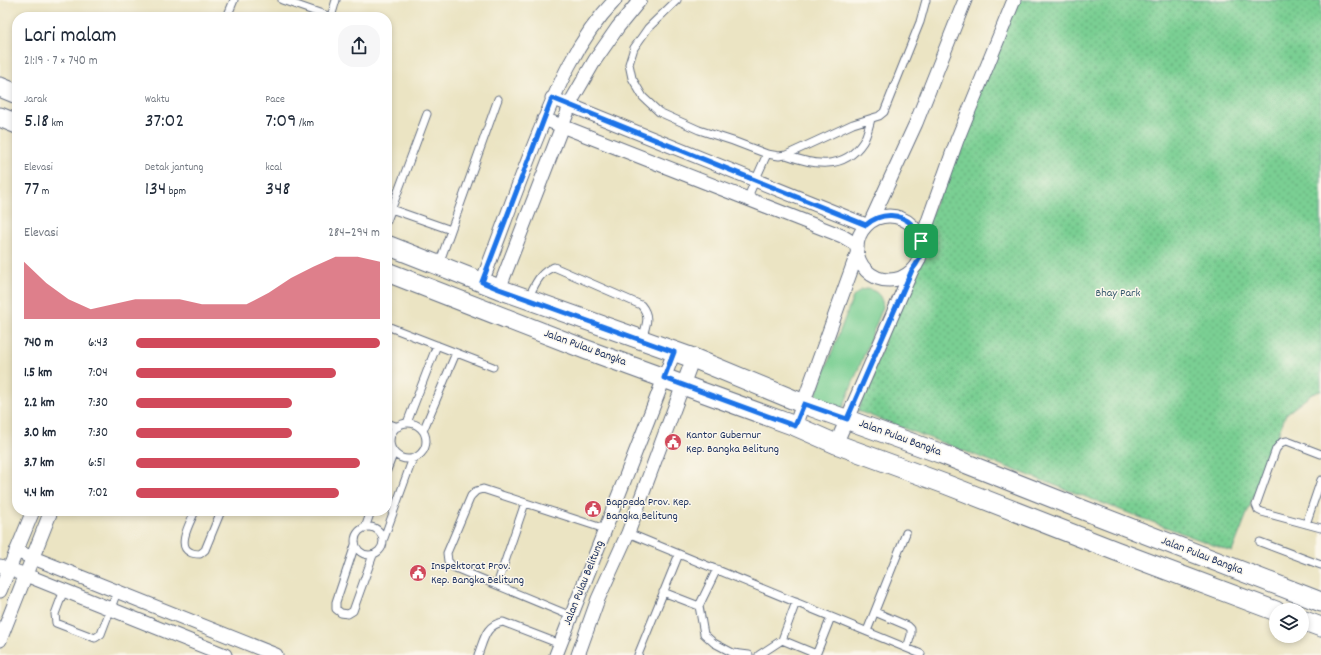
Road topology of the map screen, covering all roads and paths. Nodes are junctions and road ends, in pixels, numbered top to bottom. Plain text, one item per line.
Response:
1 (234, 0) edge
2 (336, 0) edge
3 (615, 0) edge
4 (640, 0) edge
5 (677, 0) edge
6 (926, 0) edge
7 (965, 0) edge
8 (1014, 0) edge
9 (287, 1) edge
10 (229, 12) edge
11 (317, 12) edge
12 (332, 12) edge
13 (0, 87) edge
14 (12, 92) edge
15 (552, 98) junction
16 (498, 99) dead end
17 (570, 106) junction
18 (427, 114) dead end
19 (0, 117) edge
20 (544, 119) junction
21 (871, 119) junction
22 (12, 122) edge
23 (562, 126) junction
24 (767, 154) junction
25 (786, 155) junction
26 (755, 180) junction
27 (747, 199) junction
28 (392, 206) edge
29 (392, 209) edge
30 (869, 223) junction
31 (451, 230) junction
32 (921, 241) junction
33 (392, 247) edge
34 (857, 250) junction
35 (438, 266) junction
36 (912, 270) junction
37 (392, 274) edge
38 (490, 286) junction
39 (527, 300) junction
40 (392, 328) edge
41 (642, 340) junction
42 (437, 345) junction
43 (674, 352) junction
44 (456, 353) junction
45 (693, 358) junction
46 (493, 367) dead end
47 (664, 378) junction
48 (682, 384) junction
49 (804, 404) junction
50 (847, 419) junction
51 (407, 423) junction
52 (392, 424) edge
53 (795, 426) junction
54 (398, 427) junction
55 (423, 431) junction
56 (392, 436) edge
57 (836, 444) junction
58 (392, 448) edge
59 (1321, 454) edge
60 (413, 458) junction
61 (1321, 480) edge
62 (525, 503) junction
63 (31, 516) edge
64 (49, 516) edge
65 (193, 516) edge
66 (219, 516) edge
67 (369, 516) edge
68 (392, 516) edge
69 (392, 516) edge
70 (1306, 524) junction
71 (365, 528) junction
72 (1321, 528) edge
73 (605, 529) junction
74 (628, 533) junction
75 (906, 533) dead end
76 (384, 538) junction
77 (1260, 542) dead end
78 (355, 545) junction
79 (16, 551) junction
80 (679, 554) junction
81 (373, 556) junction
82 (32, 558) junction
83 (1321, 565) edge
84 (5, 567) edge
85 (716, 569) junction
86 (26, 575) junction
87 (497, 585) junction
88 (0, 590) edge
89 (64, 590) junction
90 (117, 592) junction
91 (663, 592) junction
92 (796, 602) junction
93 (1321, 602) edge
94 (698, 606) junction
95 (1269, 608) edge
96 (111, 609) junction
97 (875, 612) junction
98 (571, 616) junction
99 (831, 616) junction
100 (1309, 623) edge
101 (1321, 628) edge
102 (867, 631) junction
103 (0, 640) edge
104 (782, 640) junction
105 (907, 648) junction
106 (558, 650) edge
107 (921, 654) dead end
108 (225, 655) edge
109 (276, 655) edge
110 (478, 655) edge
111 (578, 655) edge
112 (638, 655) edge
113 (749, 655) edge
114 (759, 655) edge
115 (816, 655) edge

1 - 10 lane
2 - 12 lane
3 - 15 street
4 - 17 street
5 - 24 lane
6 - 21 lane
7 - 30 street
8 - 32 street
9 - 11 lane
13 - 14 main road
15 - 17 street
15 - 20 street
16 - 31 lane
17 - 23 street
17 - 26 street
18 - 28 lane
19 - 22 main road
20 - 23 street
20 - 38 street
21 - 25 lane
21 - 25 lane
23 - 27 street
23 - 38 street
24 - 25 lane
24 - 26 lane
26 - 27 lane
26 - 30 street
27 - 34 street
29 - 31 lane
30 - 32 street
30 - 34 street
31 - 35 lane
32 - 36 street
33 - 35 main road, Jalan Pulau Bangka
34 - 36 street
34 - 49 street
35 - 38 main road, Jalan Pulau Bangka
36 - 50 street
37 - 47 main road, Jalan Pulau Bangka
38 - 39 main road, Jalan Pulau Bangka
39 - 41 main road, Jalan Pulau Bangka
39 - 41 lane
40 - 42 lane
41 - 43 main road, Jalan Pulau Bangka
42 - 44 lane
42 - 51 lane
43 - 45 main road, Jalan Pulau Bangka
43 - 47 street, Jalan Pulau Belitung
44 - 46 lane
44 - 55 lane
45 - 48 street, Jalan Pulau Belitung
45 - 49 main road, Jalan Pulau Bangka
47 - 48 main road, Jalan Pulau Bangka
47 - 73 street, Jalan Pulau Belitung
48 - 53 main road, Jalan Pulau Bangka
48 - 74 street, Jalan Pulau Belitung
49 - 50 main road, Jalan Pulau Bangka
49 - 53 street
50 - 57 street
50 - 93 main road, Jalan Pulau Bangka
51 - 54 lane
51 - 55 lane
52 - 54 lane
53 - 57 main road, Jalan Pulau Bangka
54 - 56 lane
55 - 60 lane
57 - 95 main road, Jalan Pulau Bangka
58 - 60 lane
59 - 70 lane
60 - 68 lane
61 - 70 lane
62 - 73 lane
62 - 87 lane
62 - 87 lane
63 - 79 street
64 - 82 street
65 - 66 lane
67 - 71 lane
69 - 76 lane
70 - 72 lane
71 - 76 lane
71 - 78 lane
73 - 98 street, Jalan Pulau Belitung
74 - 80 lane
74 - 111 street, Jalan Pulau Belitung
75 - 97 lane
76 - 81 lane
77 - 83 lane
78 - 81 lane
78 - 81 lane
79 - 82 street
79 - 84 street
80 - 85 lane
80 - 91 lane
82 - 86 street
82 - 90 street
84 - 86 street
84 - 88 street
85 - 92 lane
85 - 94 lane
86 - 89 street
86 - 103 street
87 - 98 lane
89 - 96 street
89 - 96 lane
90 - 96 lane
90 - 109 street
91 - 94 lane
91 - 112 lane
92 - 99 lane
92 - 104 lane
94 - 113 lane
96 - 108 street
97 - 102 lane
97 - 105 lane
98 - 106 street, Jalan Pulau Belitung
99 - 102 lane
99 - 115 lane
100 - 101 main road
102 - 105 lane
104 - 114 lane
104 - 115 lane
105 - 107 lane
106 - 110 lane

